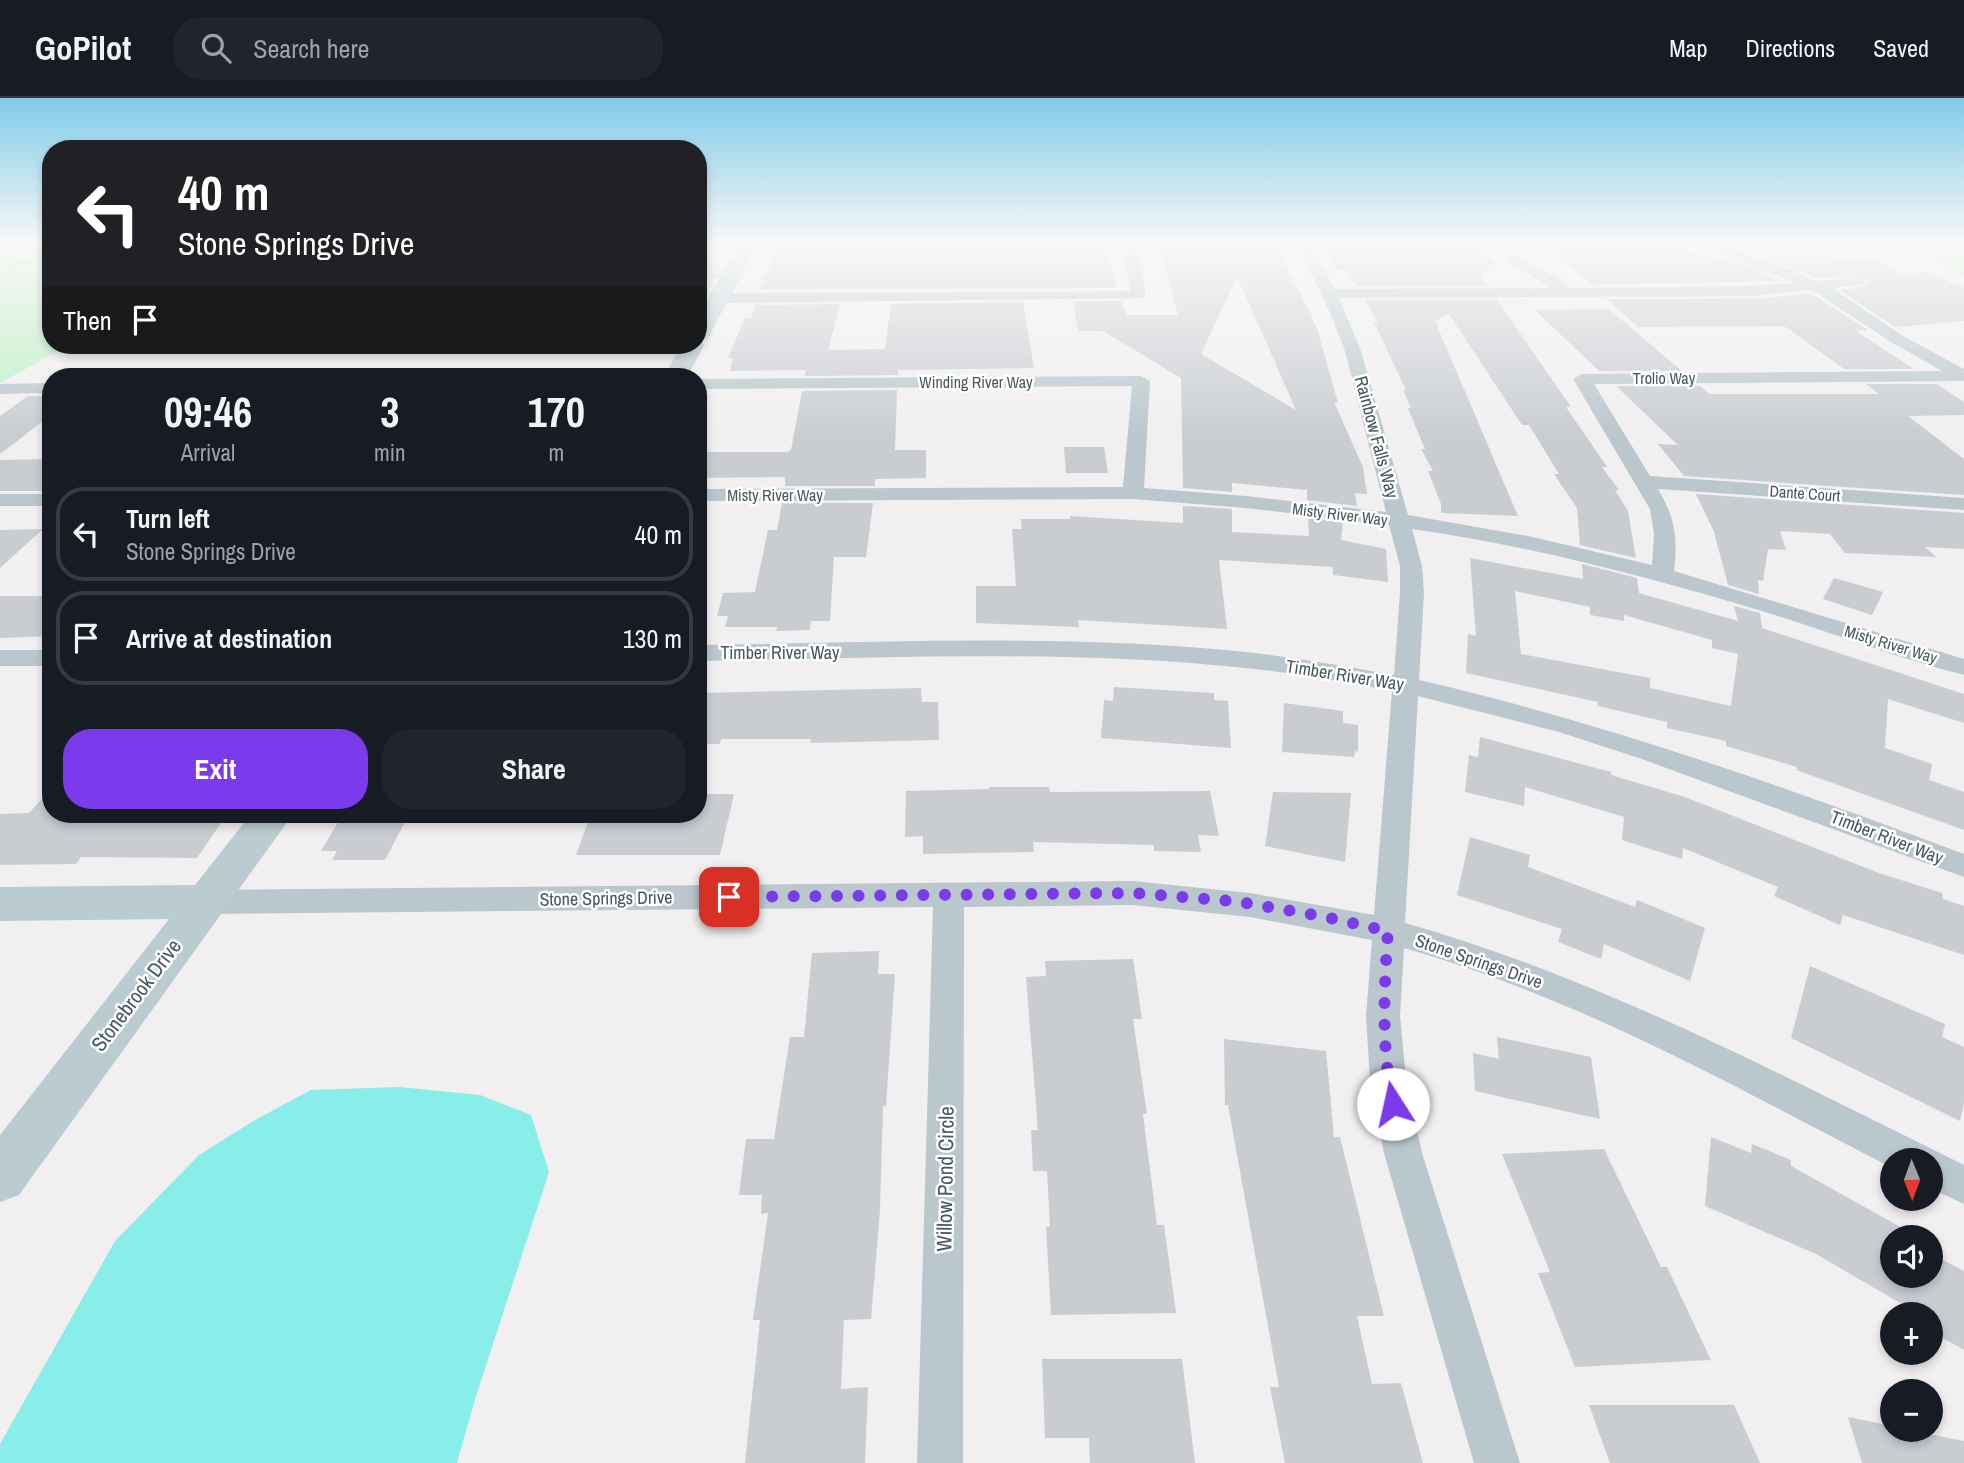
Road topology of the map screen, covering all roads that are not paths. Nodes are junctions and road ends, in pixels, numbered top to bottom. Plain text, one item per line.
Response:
1 (1336, 309) edge
2 (1855, 309) edge
3 (1964, 376) edge
4 (707, 384) edge
5 (42, 387) edge
6 (0, 389) edge
7 (1645, 482) junction
8 (1133, 493) junction
9 (707, 495) edge
10 (0, 500) edge
11 (42, 500) edge
12 (1964, 504) edge
13 (1400, 521) junction
14 (1662, 574) junction
15 (707, 653) edge
16 (0, 658) edge
17 (42, 658) edge
18 (1964, 667) edge
19 (1406, 684) junction
20 (266, 823) edge
21 (1964, 866) edge
22 (949, 894) junction
23 (206, 902) junction
24 (0, 904) edge
25 (1388, 931) junction
26 (1891, 1148) edge
27 (1943, 1174) edge
28 (0, 1177) edge
29 (1964, 1185) edge
30 (940, 1463) edge
31 (1497, 1463) edge

1 - 13 street, Rainbow Falls Way
2 - 3 street
3 - 7 street, Trolio Way
4 - 8 street, Winding River Way
5 - 6 street
7 - 12 street, Dante Court
7 - 14 street, Trolio Way
8 - 9 street, Misty River Way
8 - 13 street, Misty River Way
10 - 11 street
13 - 14 street, Misty River Way
13 - 19 street, Rainbow Falls Way
14 - 18 street, Misty River Way
15 - 19 street, Timber River Way
16 - 17 street
19 - 21 street, Timber River Way
19 - 25 street, Rainbow Falls Way
20 - 23 street, Stonebrook Drive
22 - 23 street, Stone Springs Drive
22 - 25 street, Stone Springs Drive
22 - 30 street, Willow Pond Circle
23 - 24 street, Stone Springs Drive
23 - 28 street, Stonebrook Drive
25 - 26 street, Stone Springs Drive
25 - 31 street
27 - 29 street

